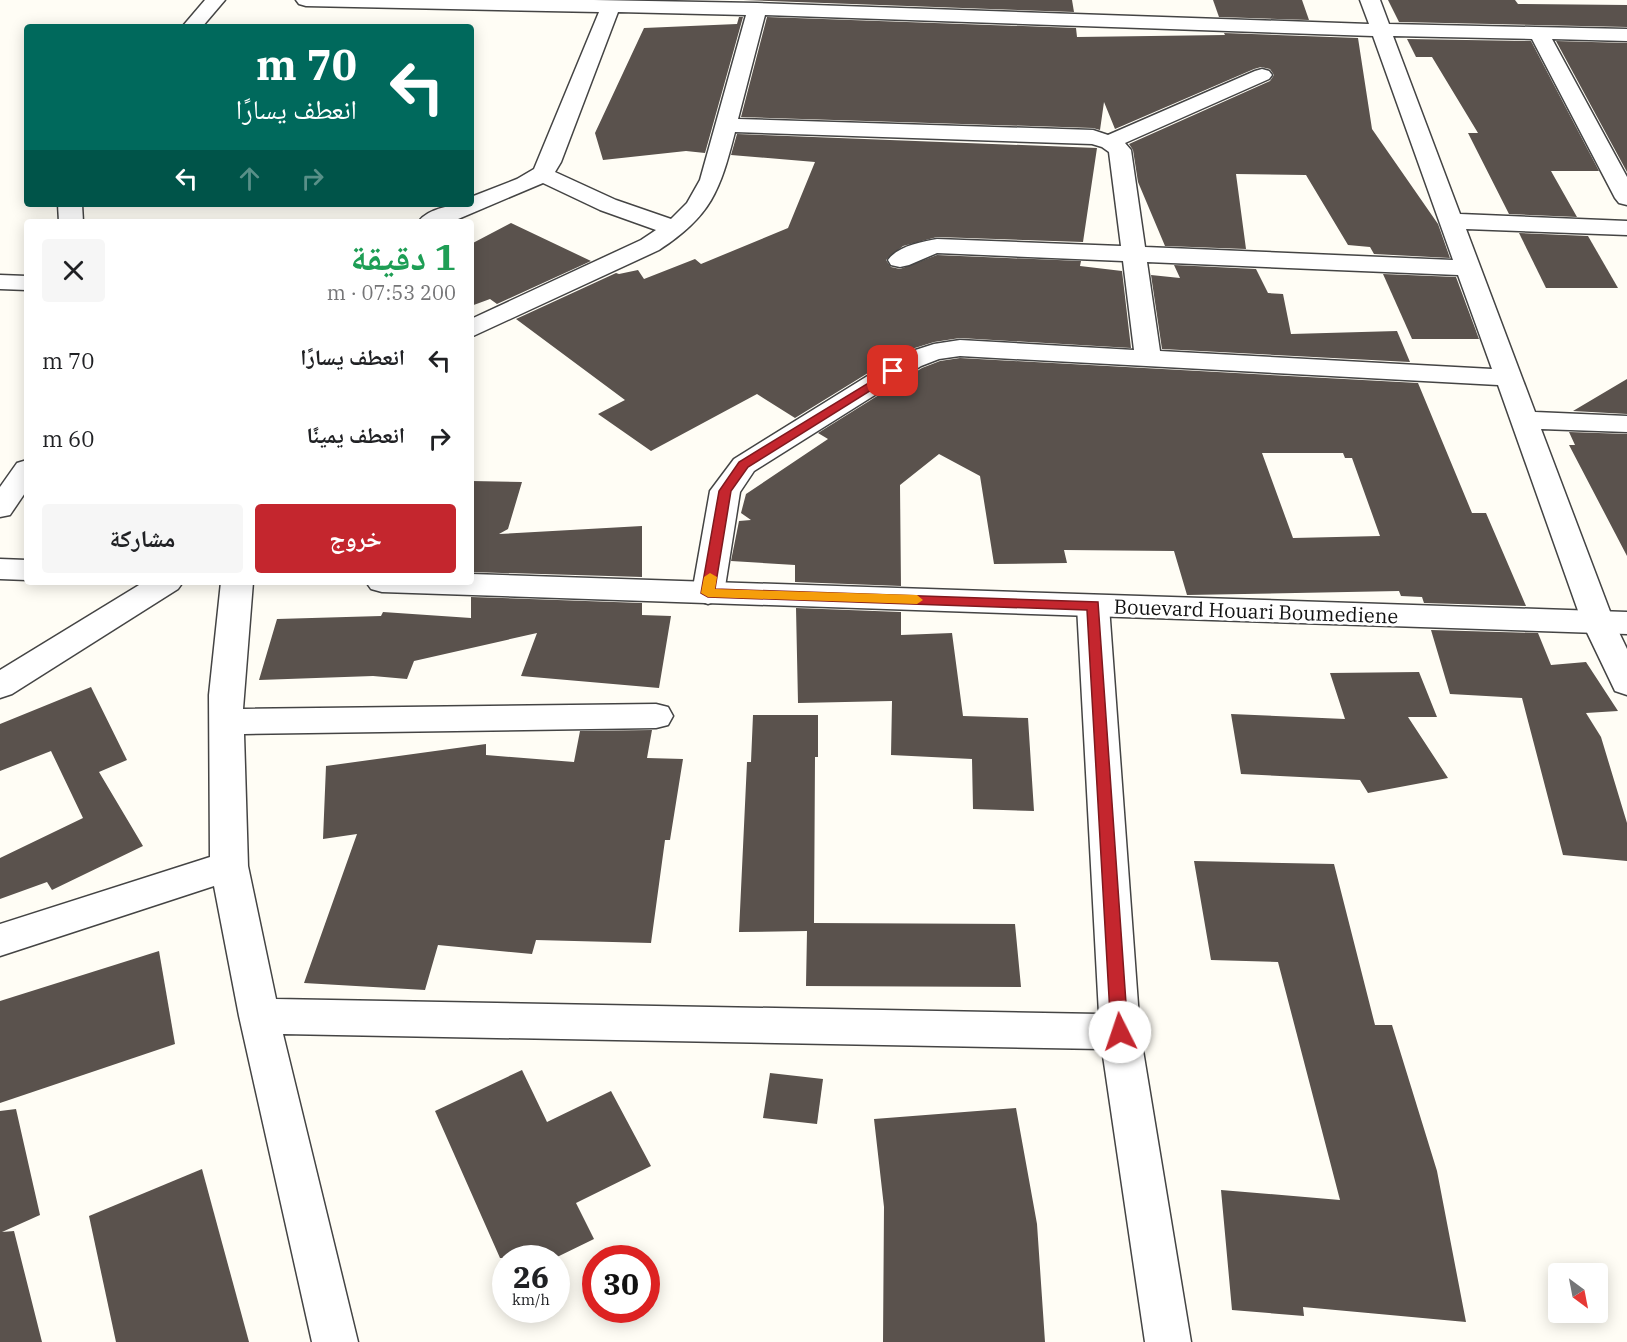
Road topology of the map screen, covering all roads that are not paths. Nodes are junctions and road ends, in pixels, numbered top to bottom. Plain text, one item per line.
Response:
1 (216, 0) edge
2 (306, 0) edge
3 (1370, 0) edge
4 (437, 1) edge
5 (570, 3) edge
6 (611, 6) junction
7 (757, 9) junction
8 (195, 24) edge
9 (1382, 30) junction
10 (1539, 33) junction
11 (1627, 35) edge
12 (1262, 75) dead end
13 (726, 125) junction
14 (1110, 142) junction
15 (542, 174) junction
16 (1627, 198) edge
17 (474, 204) edge
18 (468, 207) edge
19 (438, 219) edge
20 (1452, 221) junction
21 (1627, 228) edge
22 (675, 229) junction
23 (1134, 256) junction
24 (900, 260) dead end
25 (1469, 268) junction
26 (0, 282) edge
27 (24, 283) edge
28 (474, 328) edge
29 (1148, 358) junction
30 (1509, 378) junction
31 (1524, 420) junction
32 (1627, 424) edge
33 (24, 473) edge
34 (0, 508) edge
35 (0, 569) edge
36 (24, 570) edge
37 (162, 585) edge
38 (237, 585) edge
39 (471, 585) edge
40 (708, 593) junction
41 (1093, 606) junction
42 (1613, 622) edge
43 (1627, 683) edge
44 (0, 686) edge
45 (656, 716) dead end
46 (226, 722) junction
47 (230, 866) junction
48 (0, 940) edge
49 (260, 1016) junction
50 (1120, 1032) junction
51 (335, 1342) edge
52 (1167, 1342) edge

1 - 8 street
2 - 4 street
3 - 9 street
4 - 5 street
5 - 6 street
6 - 7 street
6 - 15 street
7 - 9 street
7 - 13 street
9 - 10 street
9 - 20 street
10 - 11 street
10 - 16 street
12 - 14 street
13 - 14 street
13 - 22 street
14 - 23 street
15 - 17 street
15 - 22 street
18 - 19 street
20 - 21 street
20 - 25 street
22 - 28 street
23 - 24 street
23 - 25 street
23 - 29 street
25 - 30 street
26 - 27 street
29 - 30 street
29 - 40 street
30 - 31 street
31 - 32 street
31 - 42 street
33 - 34 street
35 - 36 street
37 - 44 street
38 - 46 street
39 - 40 street, Bouevard Houari Boumediene
40 - 41 street, Bouevard Houari Boumediene
41 - 42 street, Bouevard Houari Boumediene
41 - 50 street
42 - 43 street
45 - 46 street
46 - 47 street
47 - 48 street
47 - 49 street
49 - 50 street
49 - 51 street
50 - 52 street

